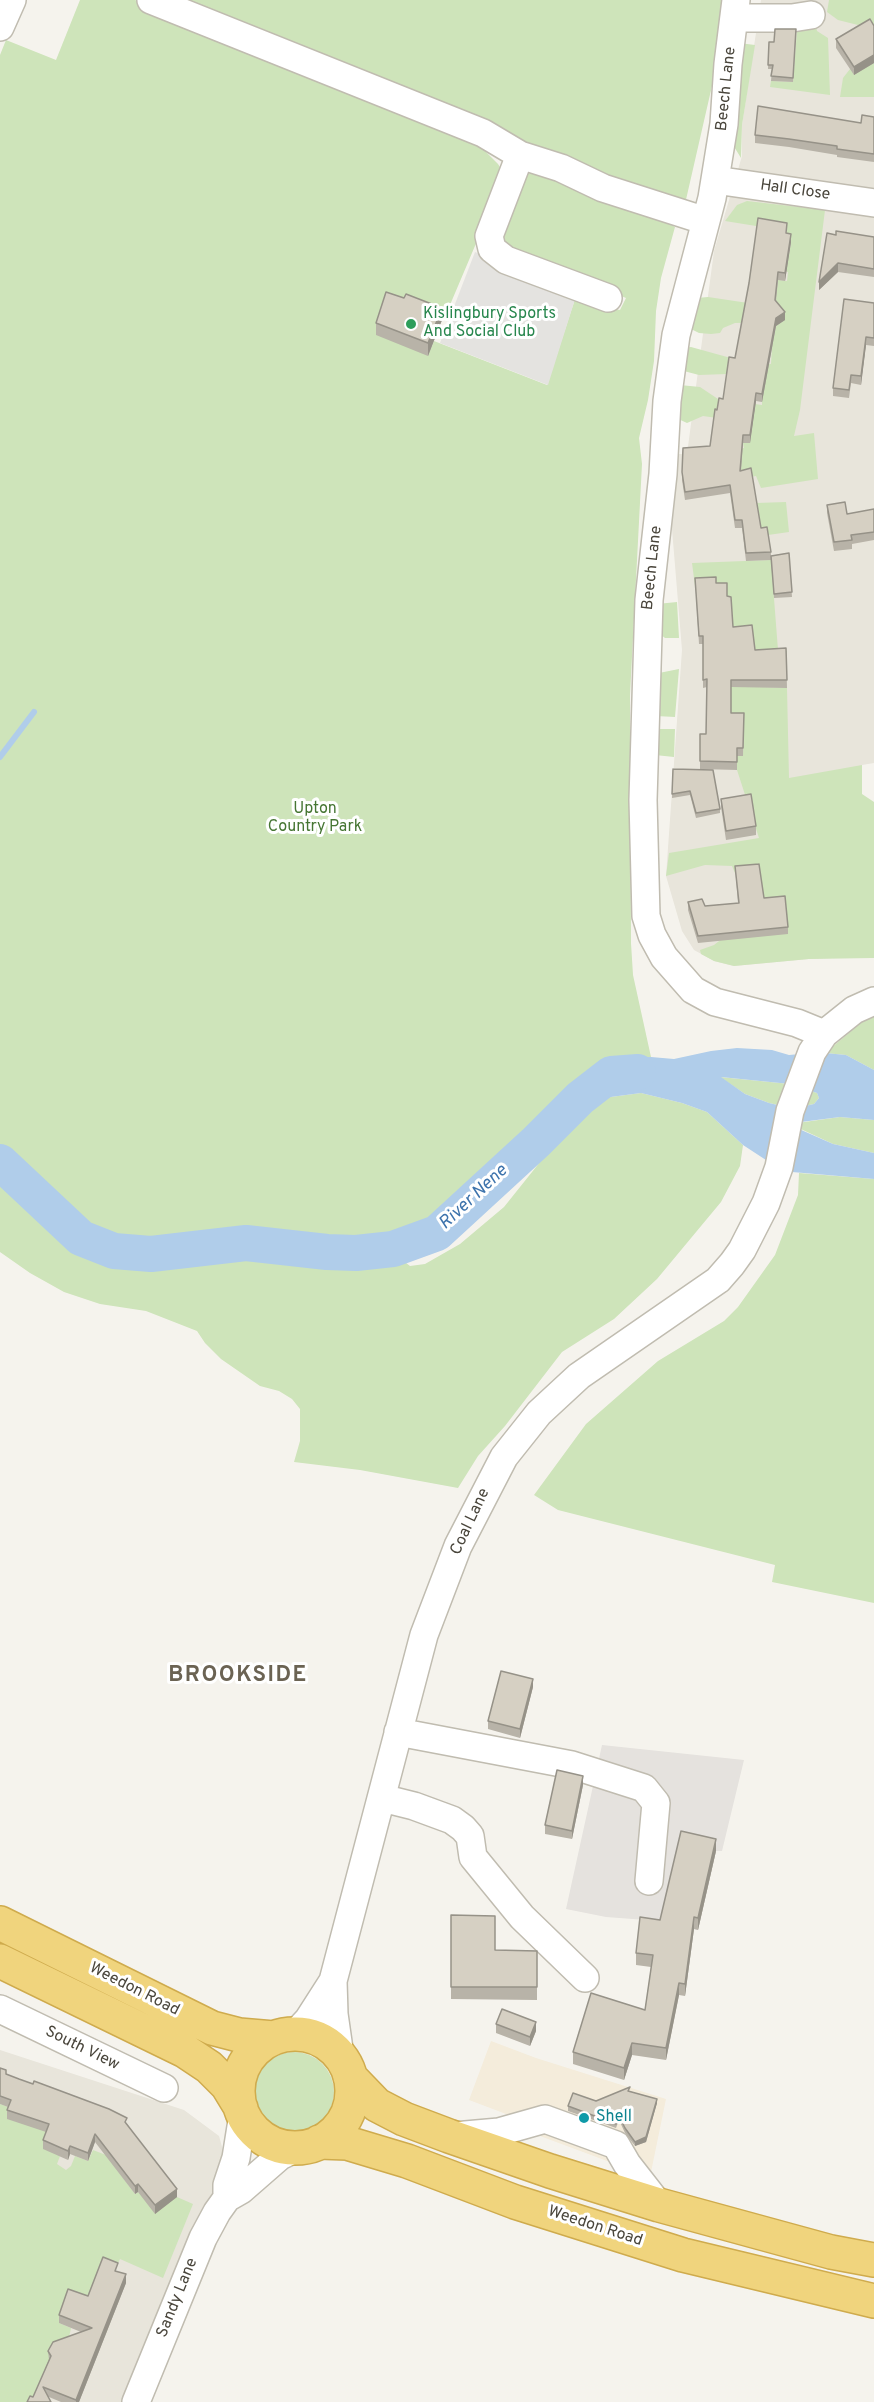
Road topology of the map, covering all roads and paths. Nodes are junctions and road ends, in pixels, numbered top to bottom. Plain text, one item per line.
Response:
1 (12, 0) edge
2 (152, 0) edge
3 (735, 9) edge
4 (811, 15) dead end
5 (0, 27) edge
6 (520, 156) junction
7 (715, 180) junction
8 (874, 203) edge
9 (706, 221) junction
10 (608, 298) dead end
11 (874, 1001) edge
12 (818, 1043) junction
13 (398, 1732) junction
14 (382, 1798) junction
15 (649, 1881) dead end
16 (0, 1923) edge
17 (0, 1961) edge
18 (585, 1977) dead end
19 (333, 1981) junction
20 (0, 2009) edge
21 (284, 2036) junction
22 (345, 2066) junction
23 (164, 2088) dead end
24 (242, 2111) junction
25 (449, 2136) junction
26 (309, 2145) junction
27 (227, 2198) junction
28 (659, 2205) junction
29 (874, 2260) edge
30 (874, 2301) edge
31 (136, 2402) edge

1 - 5 street
2 - 6 street
3 - 4 street
3 - 7 street, Beech Lane
6 - 9 street
6 - 10 street
7 - 8 street, Hall Close
7 - 9 street, Beech Lane
9 - 12 street, Beech Lane
11 - 12 street
12 - 13 street, Coal Lane
13 - 14 street, Coal Lane
13 - 15 street
14 - 18 street
14 - 19 street, Coal Lane
16 - 21 highway, Weedon Road
17 - 24 highway, Weedon Road
19 - 21 street, Coal Lane
19 - 22 street, Coal Lane
20 - 23 street, South View
21 - 22 highway
21 - 24 highway
22 - 25 highway
22 - 26 highway
24 - 26 highway
24 - 27 street
25 - 28 highway
25 - 28 street
26 - 27 street
26 - 30 highway, Weedon Road
27 - 31 street, Sandy Lane
28 - 29 highway

